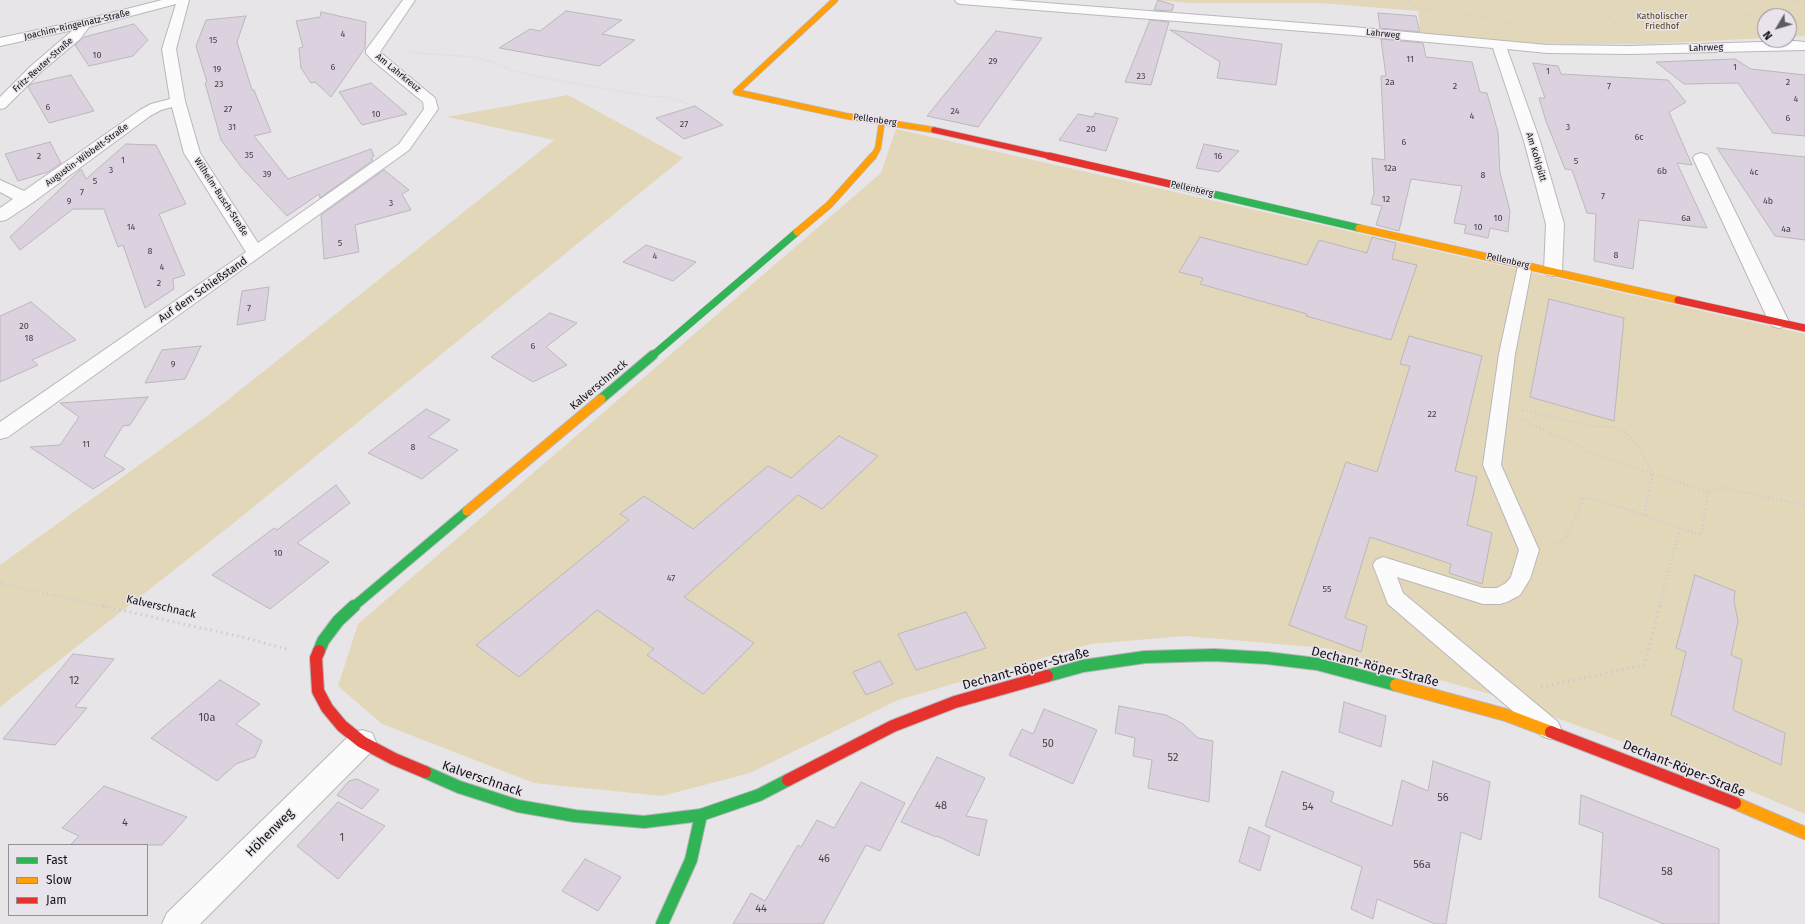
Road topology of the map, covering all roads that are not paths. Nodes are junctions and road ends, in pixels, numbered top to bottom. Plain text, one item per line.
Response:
1 (177, 0) edge
2 (183, 0) edge
3 (409, 0) edge
4 (835, 0) edge
5 (961, 0) edge
6 (1033, 3) edge
7 (84, 24) junction
8 (0, 42) edge
9 (1499, 45) junction
10 (1805, 46) edge
11 (178, 101) junction
12 (0, 105) edge
13 (882, 121) junction
14 (404, 147) joint
15 (1701, 158) dead end
16 (0, 185) edge
17 (26, 199) junction
18 (0, 216) edge
19 (256, 253) junction
20 (1525, 266) junction
21 (1553, 271) junction
22 (1779, 322) junction
23 (1805, 328) edge
24 (0, 432) edge
25 (1555, 733) junction
26 (362, 742) junction
27 (701, 815) junction
28 (1805, 833) edge
29 (178, 924) edge
30 (662, 924) edge

1 - 7 street, Joachim-Ringelnatz-Straße
2 - 11 street, Wilhelm-Busch-Straße
3 - 14 street, Am Lahrkreuz
4 - 13 street, Pellenberg
5 - 6 street, Lahrweg
6 - 9 street, Lahrweg
7 - 8 street, Joachim-Ringelnatz-Straße
7 - 12 street, Fritz-Reuter-Straße
9 - 10 street, Lahrweg
9 - 21 street, Am Kohlpütt
11 - 17 street, Augustin-Wibbelt-Straße
11 - 19 street, Wilhelm-Busch-Straße
13 - 20 street, Pellenberg
13 - 26 street, Kalverschnack
14 - 19 street, Auf dem Schießstand
15 - 22 street
16 - 17 street
17 - 18 street, Augustin-Wibbelt-Straße
19 - 24 street, Auf dem Schießstand
20 - 21 street, Pellenberg
20 - 25 lane
21 - 22 street, Pellenberg
22 - 23 street, Pellenberg
25 - 27 street, Dechant-Röper-Straße
25 - 28 street, Dechant-Röper-Straße
26 - 27 street, Kalverschnack
26 - 29 street, Höhenweg
27 - 30 street

